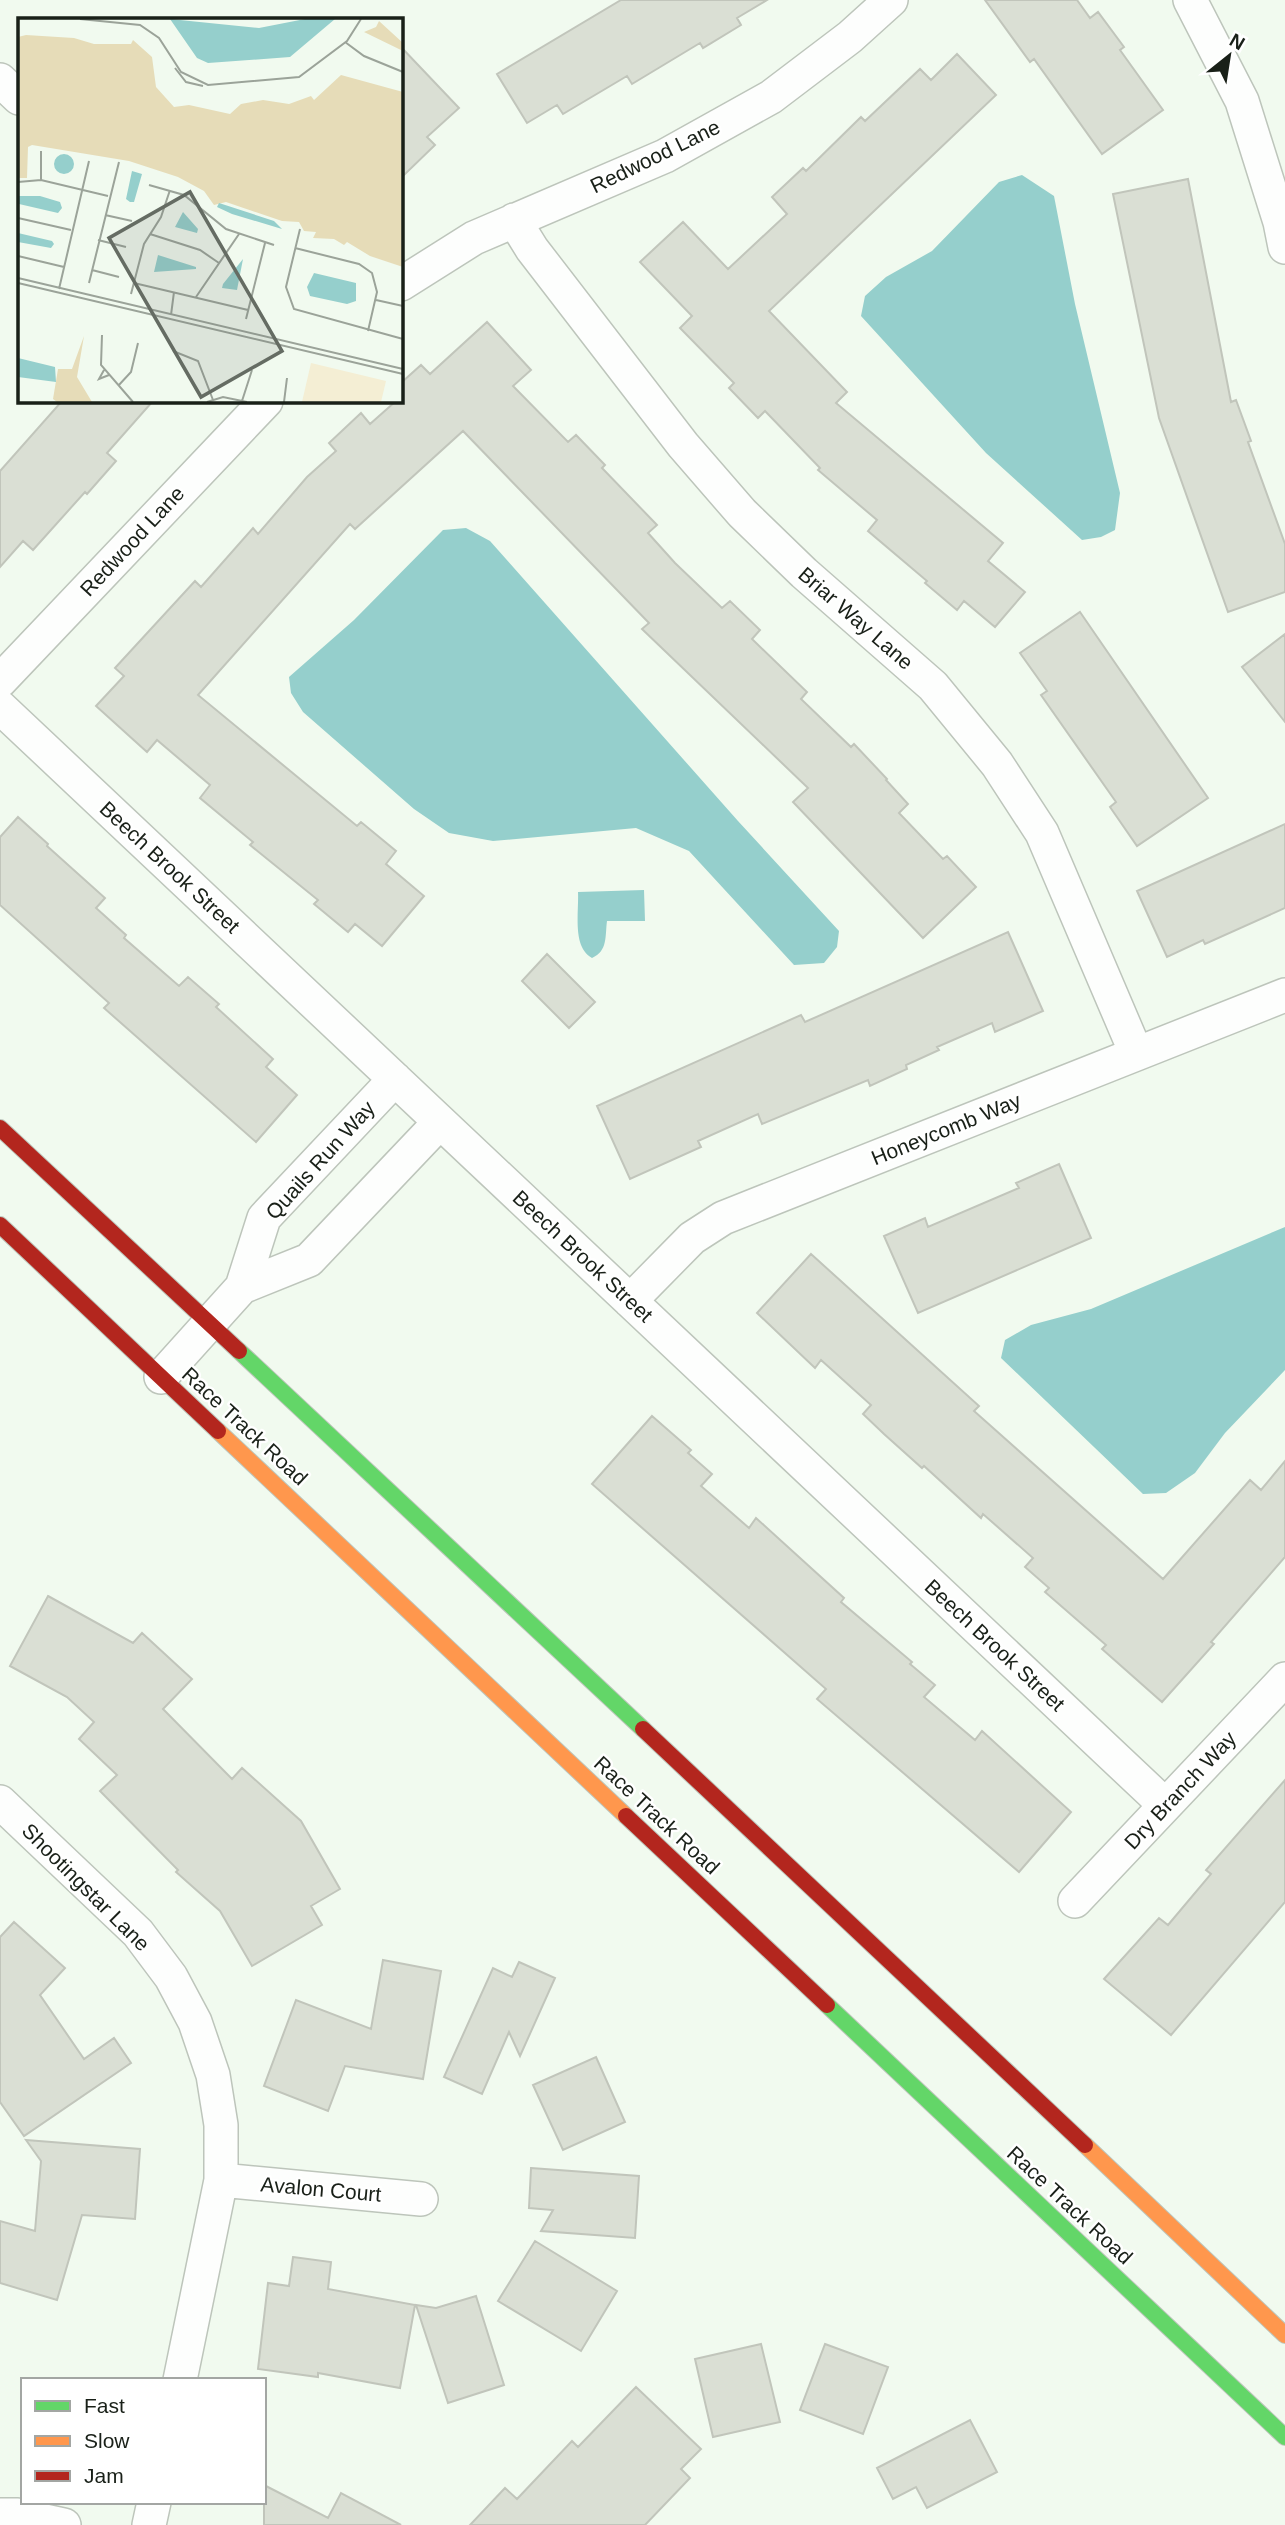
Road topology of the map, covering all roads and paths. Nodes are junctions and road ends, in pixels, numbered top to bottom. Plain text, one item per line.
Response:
1 (891, 0) edge
2 (1190, 0) edge
3 (0, 80) edge
4 (18, 97) edge
5 (514, 220) junction
6 (1285, 247) edge
7 (402, 283) edge
8 (265, 402) edge
9 (0, 681) edge
10 (0, 707) edge
11 (1285, 995) edge
12 (1136, 1054) junction
13 (395, 1079) junction
14 (440, 1122) junction
15 (0, 1128) edge
16 (0, 1225) edge
17 (242, 1287) junction
18 (630, 1301) junction
19 (208, 1325) junction
20 (161, 1377) junction
21 (1285, 1679) edge
22 (0, 1802) edge
23 (1165, 1805) junction
24 (1075, 1901) dead end
25 (221, 2180) junction
26 (421, 2199) dead end
27 (1285, 2335) edge
28 (180, 2378) edge
29 (1285, 2437) edge
30 (153, 2504) edge
31 (0, 2515) edge
32 (64, 2525) edge
33 (149, 2525) edge

1 - 5 street, Redwood Lane
2 - 6 street
3 - 4 street
5 - 7 street, Redwood Lane
5 - 12 street, Briar Way Lane
8 - 9 street, Redwood Lane
10 - 13 street, Beech Brook Street
11 - 12 street, Honeycomb Way
12 - 18 street, Honeycomb Way
13 - 14 street, Beech Brook Street
13 - 17 street, Quails Run Way
14 - 17 street, Quails Run Way
14 - 18 street, Beech Brook Street
15 - 19 main road
16 - 20 main road, Race Track Road
17 - 19 street, Quails Run Way
18 - 23 street, Beech Brook Street
19 - 20 street, Quails Run Way
19 - 27 main road
20 - 29 main road, Race Track Road
21 - 23 street, Dry Branch Way
22 - 25 street, Shootingstar Lane
23 - 24 street, Dry Branch Way
25 - 26 street, Avalon Court
25 - 28 street, Shootingstar Lane
30 - 33 street
31 - 32 street

